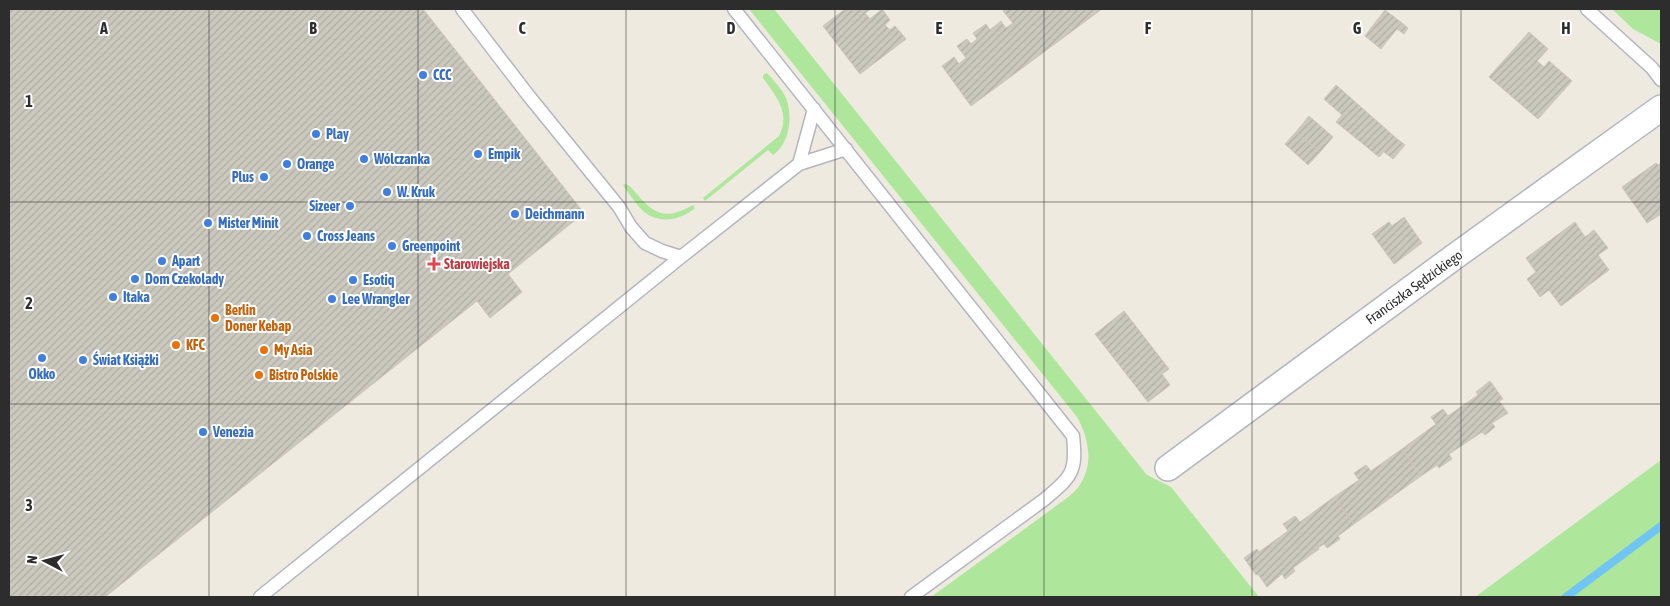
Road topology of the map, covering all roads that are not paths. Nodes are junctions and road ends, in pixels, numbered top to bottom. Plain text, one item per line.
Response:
1 (462, 9) edge
2 (734, 9) edge
3 (1587, 9) edge
4 (1661, 80) edge
5 (1661, 108) edge
6 (814, 109) junction
7 (846, 149) junction
8 (800, 164) junction
9 (681, 257) junction
10 (1168, 468) dead end
11 (260, 597) edge
12 (911, 597) edge

1 - 9 lane
2 - 6 lane
3 - 4 lane
5 - 10 street, Franciszka Sędzickiego
6 - 7 lane
6 - 8 lane
7 - 8 lane
7 - 12 lane
8 - 9 lane
9 - 11 lane

